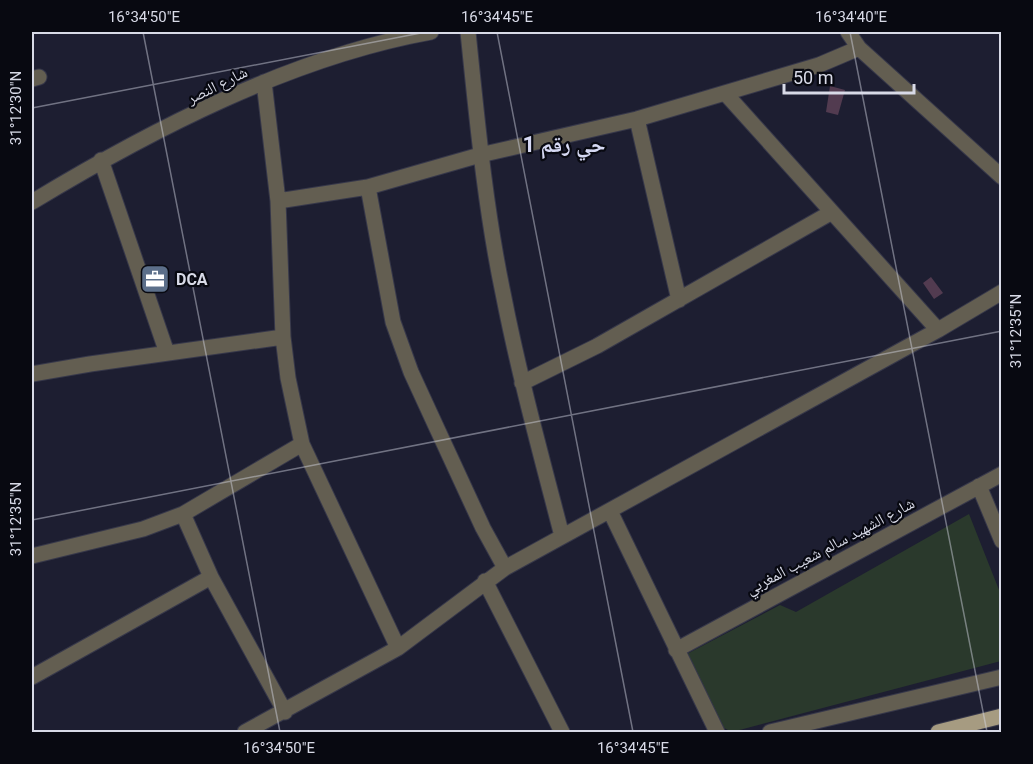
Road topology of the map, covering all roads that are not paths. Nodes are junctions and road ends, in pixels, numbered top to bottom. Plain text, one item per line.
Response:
1 (430, 32) edge
2 (468, 32) edge
3 (848, 32) edge
4 (386, 36) edge
5 (859, 48) junction
6 (264, 82) junction
7 (725, 93) junction
8 (637, 119) junction
9 (480, 155) junction
10 (101, 160) junction
11 (1002, 177) edge
12 (368, 187) junction
13 (278, 201) junction
14 (32, 202) edge
15 (832, 212) junction
16 (1002, 292) edge
17 (679, 300) junction
18 (938, 330) junction
19 (283, 337) junction
20 (166, 354) junction
21 (32, 374) edge
22 (522, 383) junction
23 (302, 444) junction
24 (1002, 474) edge
25 (979, 486) junction
26 (610, 511) junction
27 (183, 514) junction
28 (562, 536) junction
29 (1002, 541) edge
30 (32, 556) edge
31 (505, 568) junction
32 (211, 577) junction
33 (485, 581) junction
34 (398, 648) junction
35 (676, 650) junction
36 (32, 677) edge
37 (1002, 677) edge
38 (285, 712) junction
39 (1002, 716) edge
40 (245, 732) edge
41 (562, 732) edge
42 (717, 732) edge
43 (770, 732) edge
44 (938, 732) edge

1 - 4 street, شارع النصر
2 - 9 street
3 - 5 street
4 - 6 street, شارع النصر
5 - 7 street
5 - 11 street
6 - 10 street, شارع النصر
6 - 13 street
7 - 8 street
7 - 15 street
8 - 9 street
8 - 17 street
9 - 12 street
9 - 22 street
10 - 14 street, شارع النصر
10 - 20 street
12 - 13 street
12 - 31 street
13 - 19 street
15 - 17 street
15 - 18 street
16 - 18 street
17 - 22 street
18 - 26 street
19 - 20 street
19 - 23 street
20 - 21 street
22 - 28 street
23 - 27 street
23 - 34 street
24 - 25 street, شارع الشهيد سالم شعيب المغربي
25 - 29 street
25 - 35 street, شارع الشهيد سالم شعيب المغربي
26 - 28 street
26 - 35 street
27 - 30 street
27 - 32 street
28 - 31 street
31 - 33 street
32 - 36 street
32 - 38 street
33 - 34 street
33 - 41 street
34 - 38 street
35 - 42 street
37 - 43 street
38 - 40 street
39 - 44 main road

